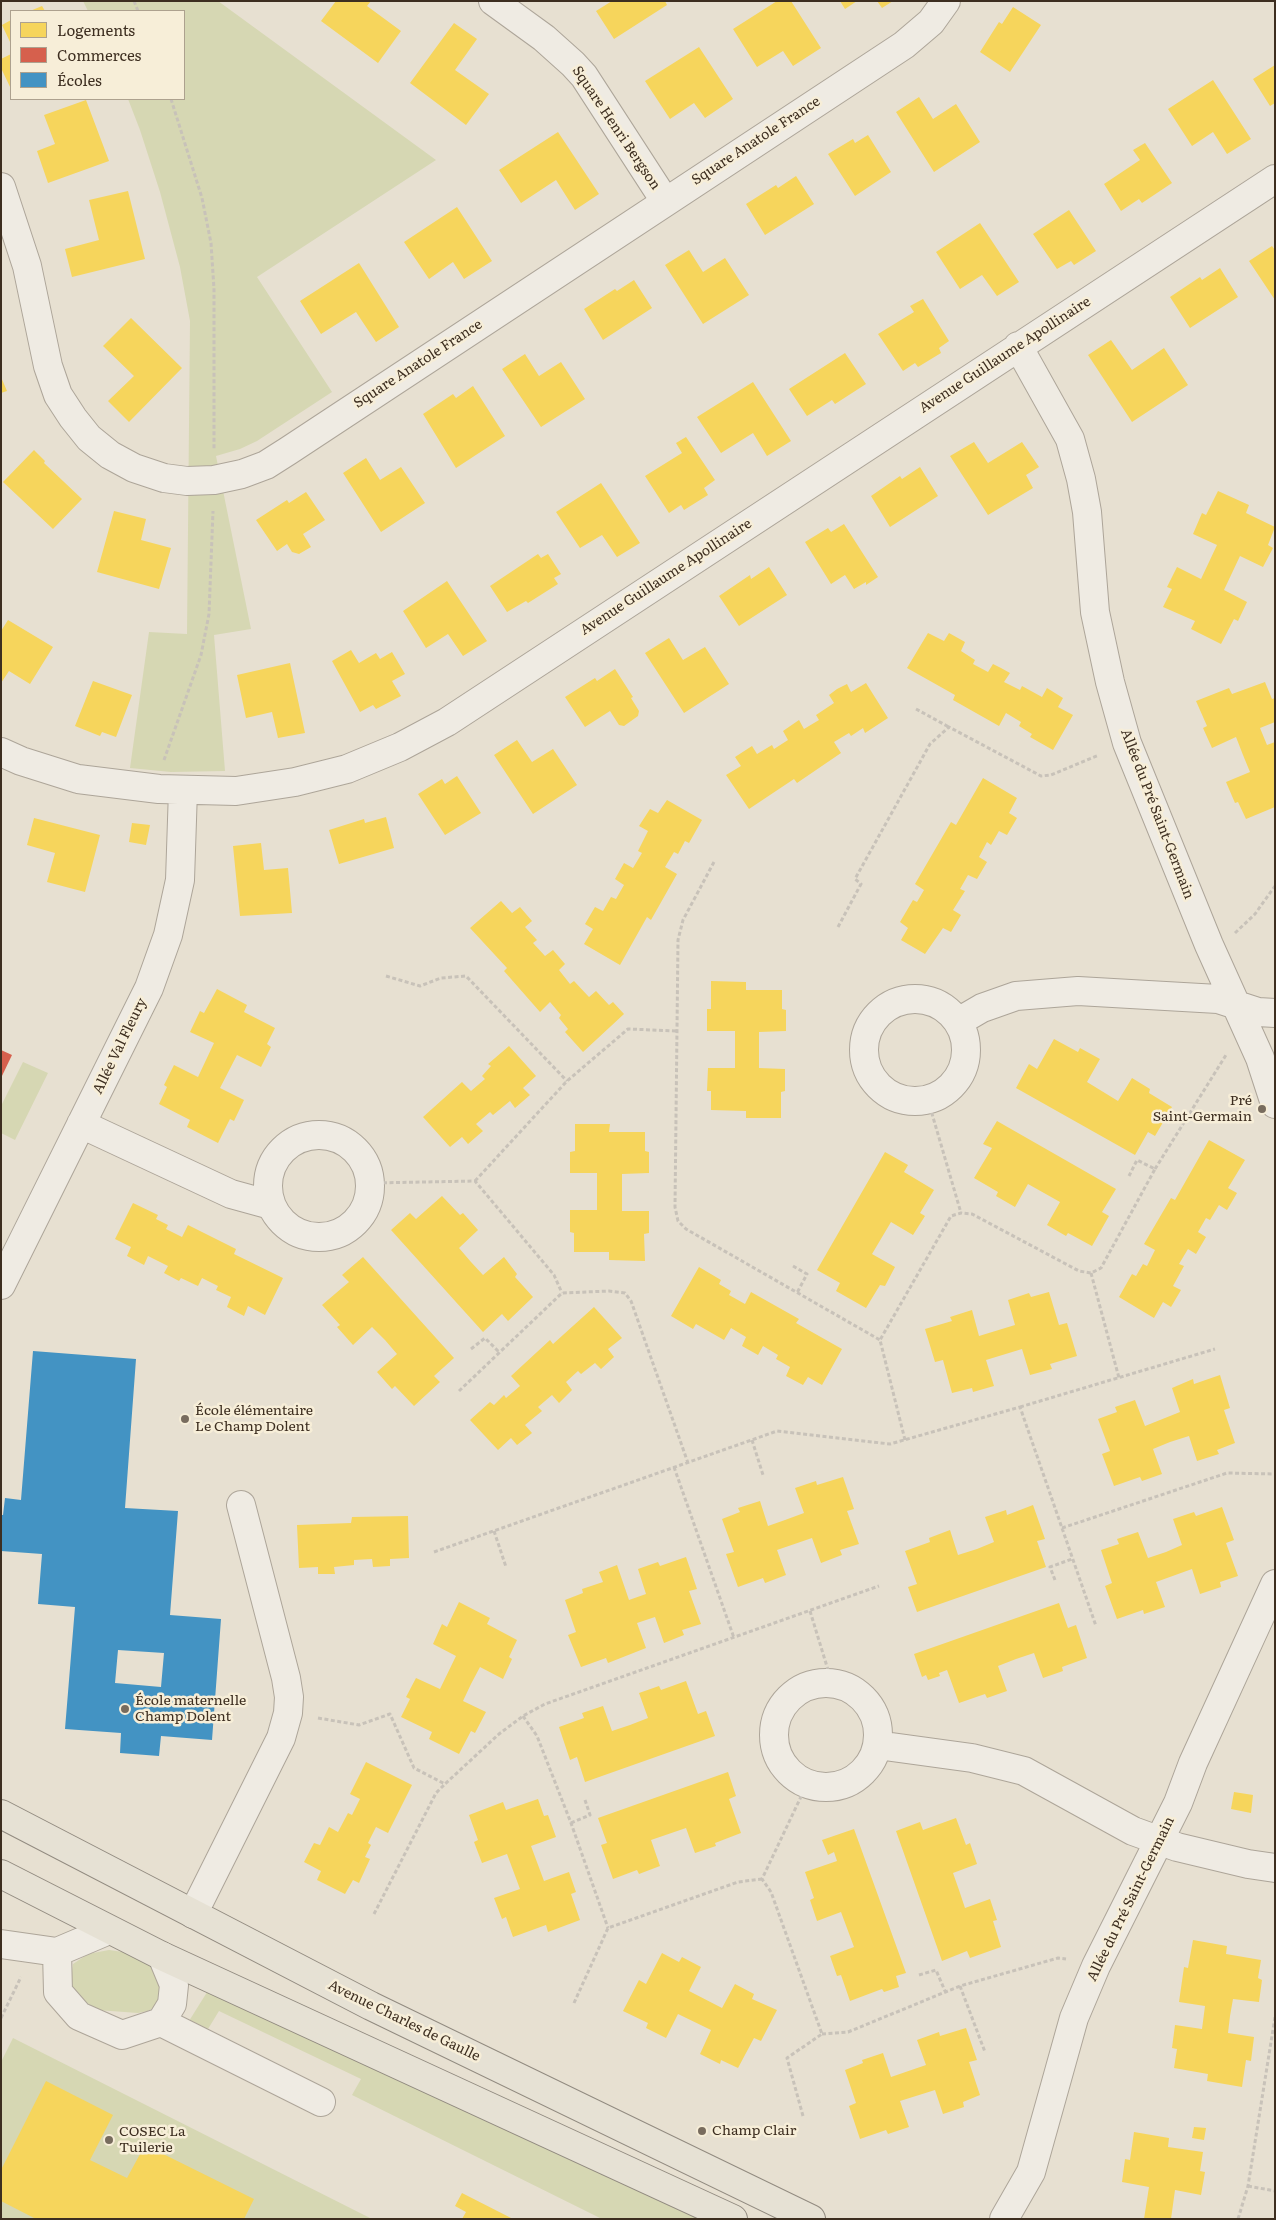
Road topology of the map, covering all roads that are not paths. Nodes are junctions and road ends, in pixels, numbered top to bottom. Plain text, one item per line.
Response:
1 (493, 1) edge
2 (946, 1) edge
3 (1275, 179) edge
4 (1, 187) edge
5 (665, 201) junction
6 (1018, 346) junction
7 (1, 752) edge
8 (183, 790) junction
9 (1275, 1012) edge
10 (1241, 1016) junction
11 (958, 1022) junction
12 (1275, 1104) edge
13 (81, 1124) junction
14 (271, 1205) junction
15 (1, 1285) edge
16 (241, 1505) dead end
17 (1275, 1584) edge
18 (877, 1744) junction
19 (1, 1814) edge
20 (1159, 1840) junction
21 (1275, 1868) edge
22 (1, 1874) edge
23 (193, 1914) junction
24 (110, 1930) junction
25 (1, 1944) edge
26 (56, 1952) junction
27 (162, 1956) junction
28 (161, 2022) junction
29 (321, 2102) dead end
30 (733, 2219) edge
31 (811, 2219) edge
32 (1004, 2219) edge

1 - 5 street, Square Henri Bergson
2 - 5 street, Square Anatole France
3 - 6 street, Avenue Guillaume Apollinaire
4 - 5 street, Square Anatole France
6 - 8 street, Avenue Guillaume Apollinaire
6 - 10 street, Allée du Pré Saint-Germain
7 - 8 street, Avenue Guillaume Apollinaire
8 - 13 street, Allée Val Fleury
9 - 10 street
10 - 11 street
10 - 12 street, Allée du Pré Saint-Germain
11 - 11 street
13 - 14 street
13 - 15 street, Allée Val Fleury
14 - 14 street
16 - 23 street
17 - 20 street, Allée du Pré Saint-Germain
18 - 18 street
18 - 20 street
19 - 23 main road, Avenue Charles de Gaulle
20 - 21 street
20 - 32 street, Allée du Pré Saint-Germain
22 - 24 main road
23 - 31 main road, Avenue Charles de Gaulle
24 - 26 street
24 - 27 main road
25 - 26 street
26 - 28 street
27 - 28 street
27 - 30 main road
28 - 29 street

